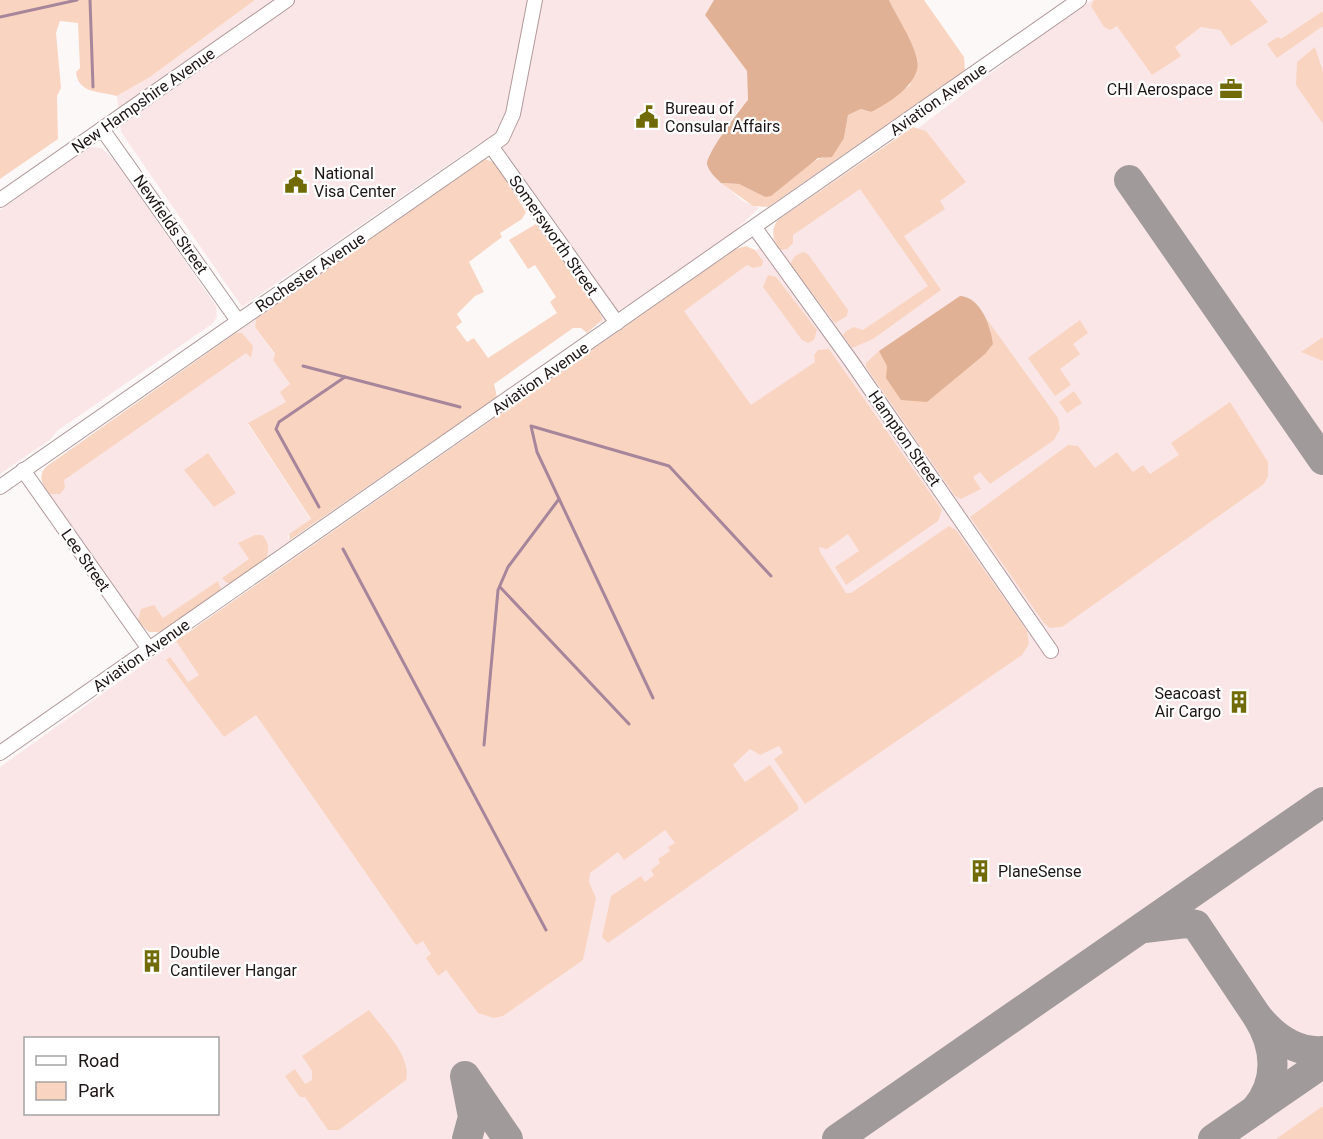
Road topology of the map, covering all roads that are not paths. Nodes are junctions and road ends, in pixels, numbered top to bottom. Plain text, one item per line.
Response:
1 (287, 0) edge
2 (534, 0) edge
3 (1079, 0) edge
4 (102, 129) junction
5 (491, 146) junction
6 (0, 200) edge
7 (754, 228) junction
8 (238, 321) junction
9 (617, 323) junction
10 (23, 470) junction
11 (0, 487) edge
12 (149, 649) junction
13 (1051, 651) dead end
14 (0, 753) edge

1 - 4 street, New Hampshire Avenue
2 - 5 street, Rochester Avenue
3 - 7 street, Aviation Avenue
4 - 6 street, New Hampshire Avenue
4 - 8 street, Newfields Street
5 - 8 street, Rochester Avenue
5 - 9 street, Somersworth Street
7 - 9 street, Aviation Avenue
7 - 13 street, Hampton Street
8 - 10 street, Rochester Avenue
9 - 12 street, Aviation Avenue
10 - 11 street, Rochester Avenue
10 - 12 street, Lee Street
12 - 14 street, Aviation Avenue

